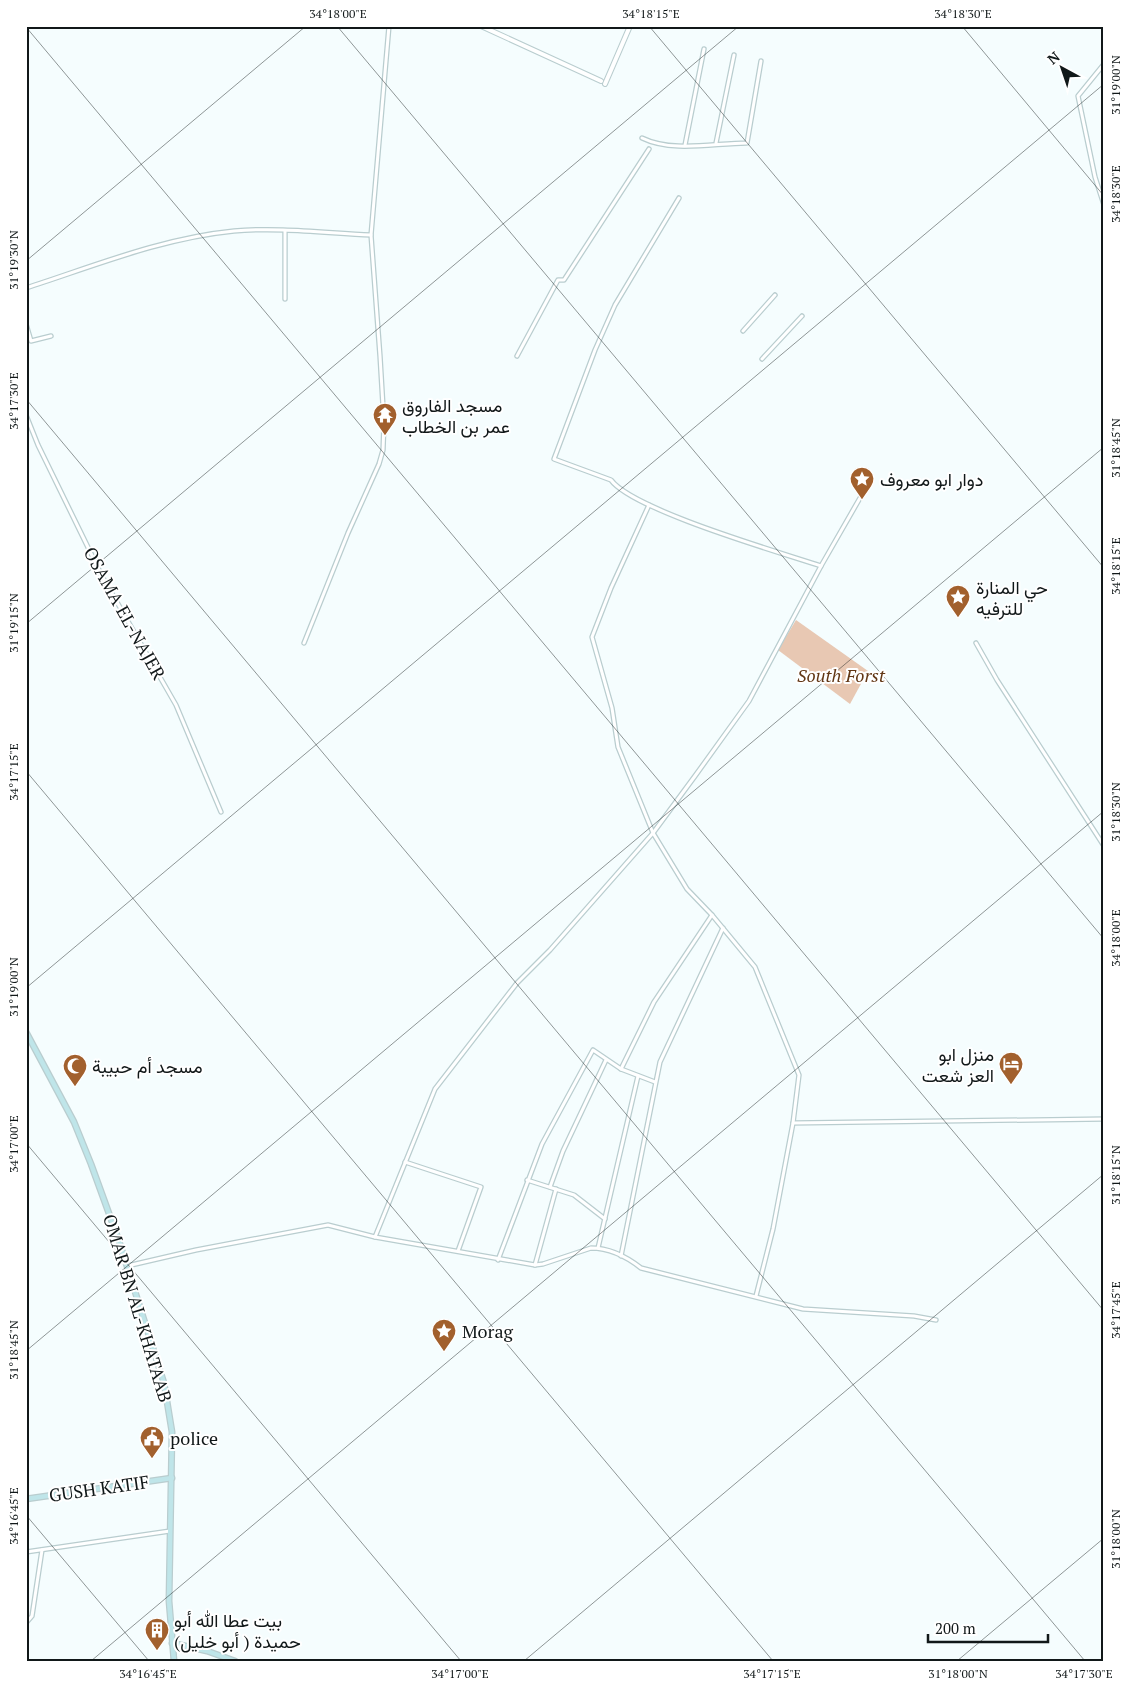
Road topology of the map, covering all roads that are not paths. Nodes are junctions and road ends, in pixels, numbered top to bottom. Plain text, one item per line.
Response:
1 (389, 26) edge
2 (481, 26) edge
3 (630, 26) edge
4 (704, 49) dead end
5 (734, 56) dead end
6 (760, 62) dead end
7 (1104, 64) edge
8 (642, 138) dead end
9 (716, 144) junction
10 (685, 145) junction
11 (649, 149) dead end
12 (679, 198) dead end
13 (1104, 205) edge
14 (285, 231) junction
15 (371, 235) junction
16 (26, 288) edge
17 (776, 295) dead end
18 (285, 299) dead end
19 (802, 316) dead end
20 (26, 324) edge
21 (743, 331) dead end
22 (51, 336) dead end
23 (517, 356) dead end
24 (762, 359) dead end
25 (26, 414) edge
26 (860, 498) dead end
27 (649, 505) junction
28 (821, 566) junction
29 (304, 643) dead end
30 (976, 644) dead end
31 (221, 812) dead end
32 (653, 833) junction
33 (1104, 846) edge
34 (712, 915) junction
35 (723, 928) junction
36 (26, 1032) edge
37 (606, 1060) junction
38 (621, 1069) junction
39 (638, 1076) junction
40 (655, 1082) junction
41 (1104, 1119) edge
42 (793, 1122) junction
43 (405, 1162) junction
44 (527, 1180) junction
45 (550, 1187) junction
46 (556, 1188) junction
47 (605, 1219) junction
48 (375, 1237) junction
49 (598, 1248) junction
50 (458, 1251) junction
51 (621, 1256) junction
52 (498, 1260) junction
53 (535, 1265) junction
54 (127, 1266) junction
55 (756, 1296) junction
56 (936, 1320) dead end
57 (172, 1478) junction
58 (26, 1498) edge
59 (171, 1531) junction
60 (42, 1550) junction
61 (26, 1552) edge
62 (26, 1624) edge
63 (172, 1644) junction
64 (174, 1661) edge
65 (235, 1661) edge

1 - 15 street
2 - 3 street
4 - 10 street
5 - 9 street
6 - 9 street
7 - 13 street
8 - 10 street
9 - 10 street
11 - 23 street
12 - 27 street
14 - 15 street
14 - 16 street
14 - 18 street
15 - 29 street
17 - 21 street
19 - 24 street
20 - 22 street
25 - 31 street, OSAMA EL-NAJER
26 - 28 street
27 - 28 street
27 - 32 street
28 - 32 street
30 - 33 street
32 - 34 street
32 - 43 street
34 - 35 street
34 - 38 street
35 - 40 street
35 - 42 street
36 - 54 main road, OMAR BN AL-KHATAAB
37 - 38 street
37 - 44 street
37 - 45 street
38 - 39 street
39 - 40 street
39 - 47 street
40 - 51 street
41 - 42 street
42 - 55 street
43 - 48 street
43 - 50 street
44 - 45 street
44 - 52 street
45 - 46 street
46 - 47 street
46 - 53 street
47 - 49 street
48 - 50 street
48 - 54 street
49 - 51 street
49 - 53 street
50 - 52 street
51 - 55 street
52 - 53 street
54 - 57 main road, OMAR BN AL-KHATAAB
55 - 56 street
57 - 58 main road, GUSH KATIF
57 - 59 main road, OMAR BN AL-KHATAAB
59 - 60 street
59 - 63 main road, OMAR BN AL-KHATAAB
60 - 61 street
60 - 62 street
63 - 64 main road, OMAR BN AL-KHATAAB
63 - 65 main road

